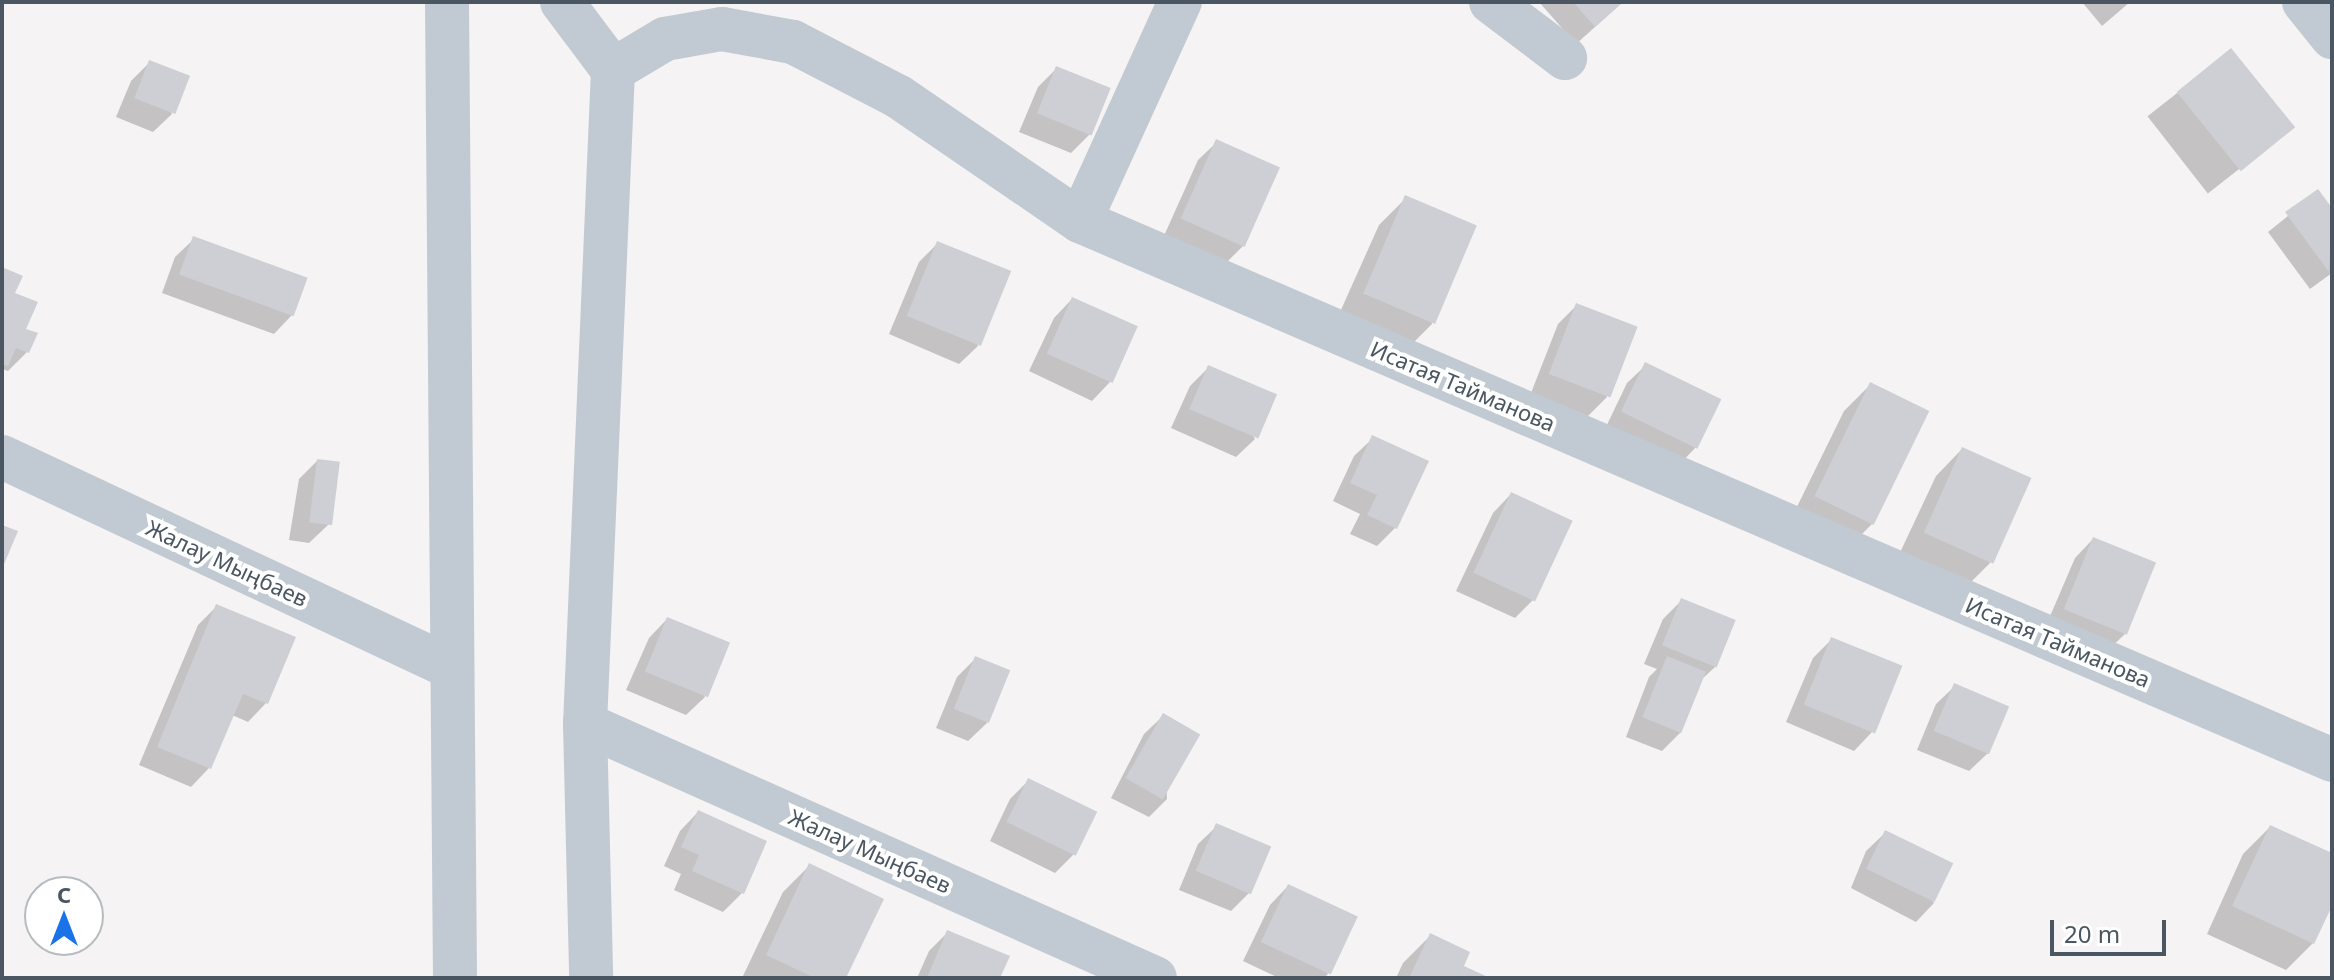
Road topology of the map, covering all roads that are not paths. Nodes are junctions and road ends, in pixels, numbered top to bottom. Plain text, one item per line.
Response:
1 (447, 2) edge
2 (562, 2) edge
3 (1180, 2) edge
4 (1491, 2) edge
5 (2304, 2) edge
6 (2332, 37) edge
7 (1565, 58) dead end
8 (613, 70) junction
9 (1080, 221) junction
10 (2, 457) edge
11 (452, 668) junction
12 (585, 724) junction
13 (2332, 760) edge
14 (455, 978) edge
15 (591, 978) edge
16 (1155, 978) edge

1 - 11 street
2 - 8 street
3 - 9 street
4 - 7 street
5 - 6 street
8 - 9 street, Исатая Тайманова
8 - 12 street
9 - 13 street, Исатая Тайманова
10 - 11 street, Жалау Мыңбаев
11 - 14 street
12 - 15 street
12 - 16 street, Жалау Мыңбаев

